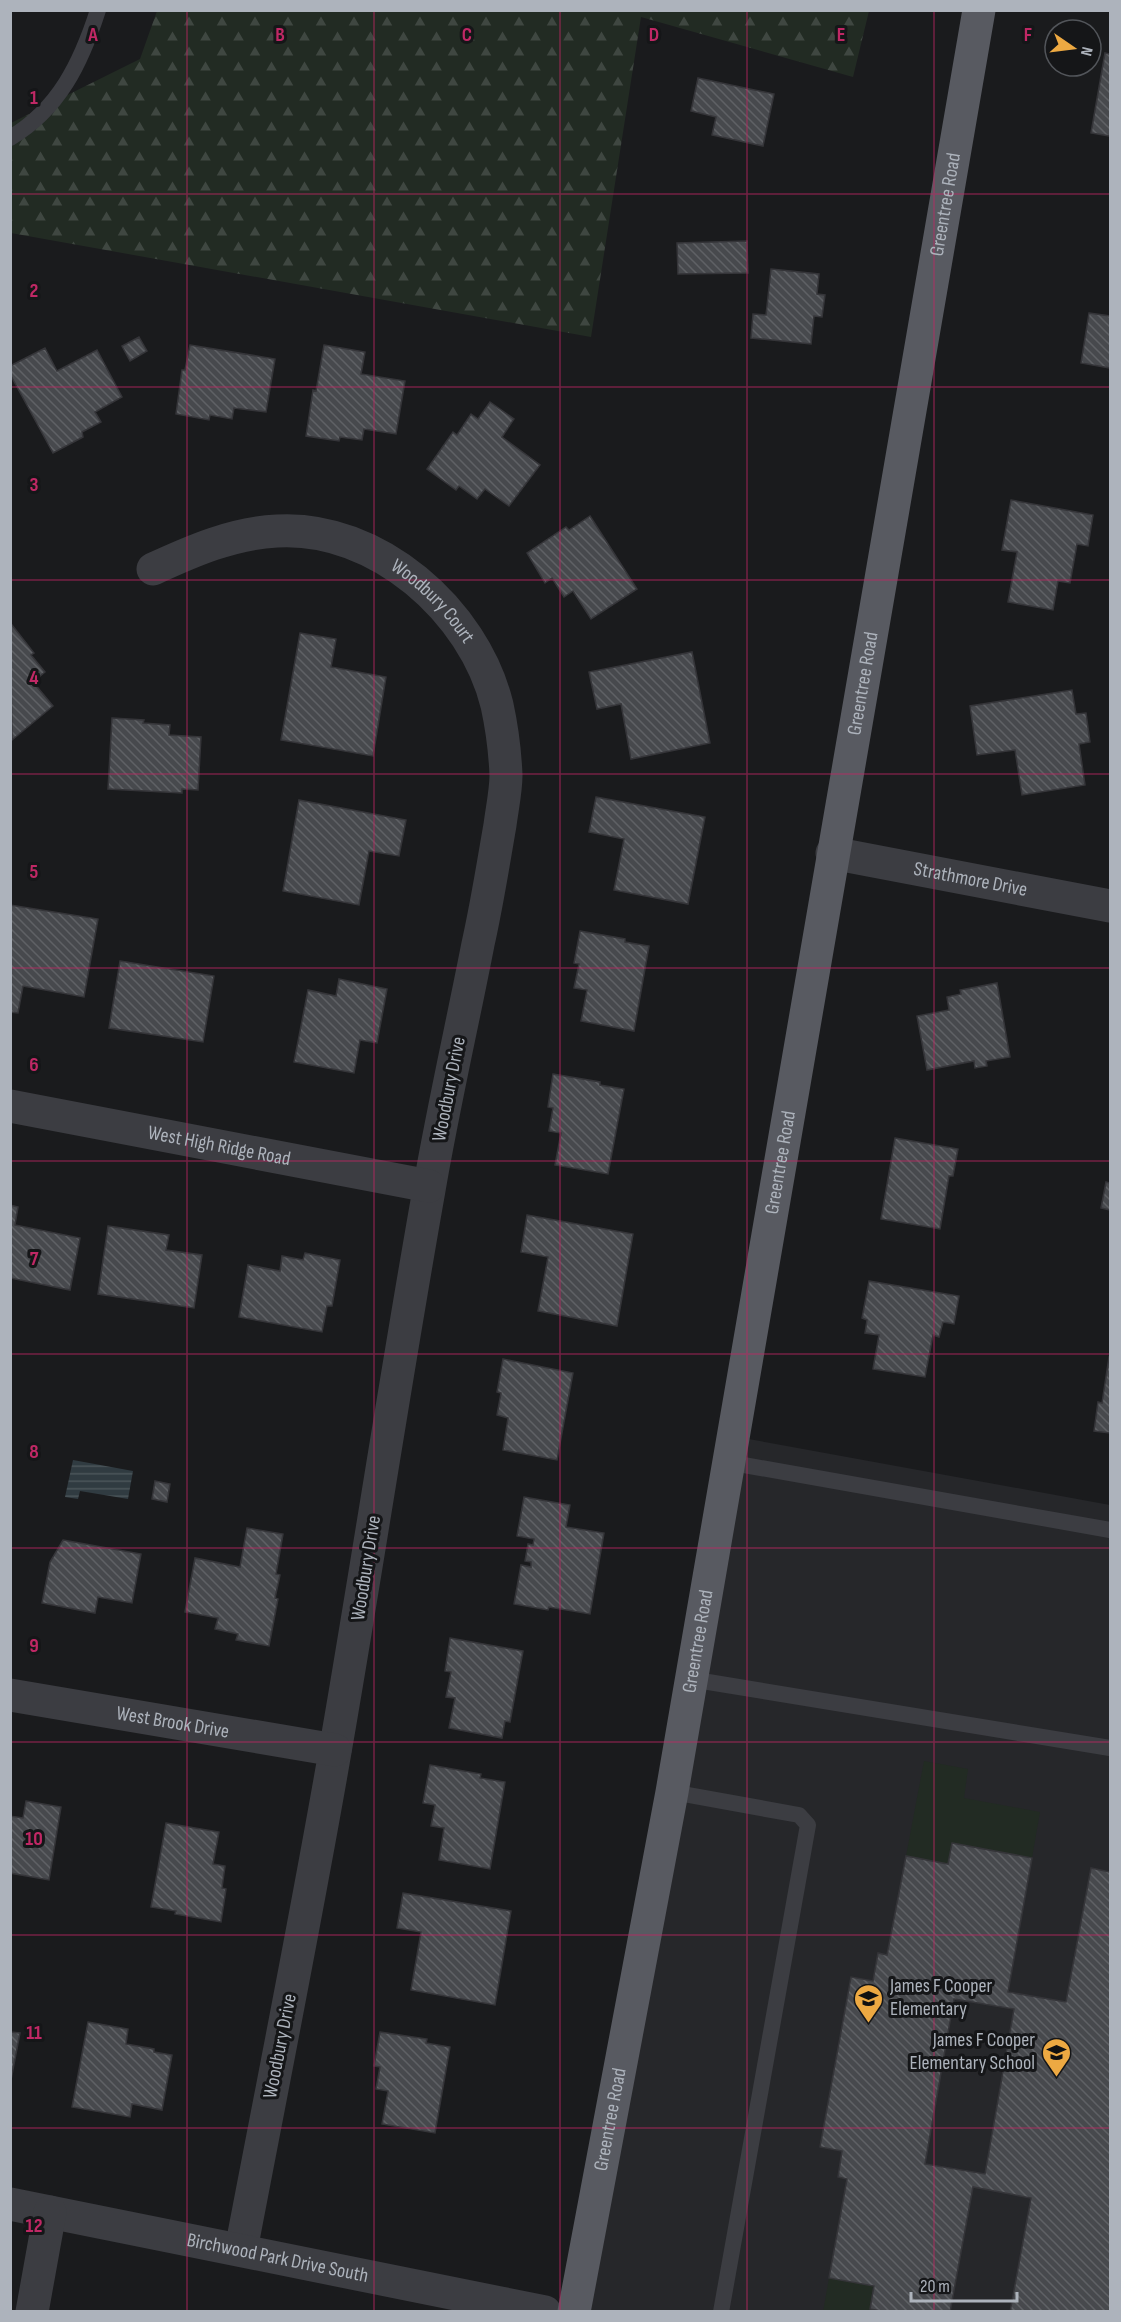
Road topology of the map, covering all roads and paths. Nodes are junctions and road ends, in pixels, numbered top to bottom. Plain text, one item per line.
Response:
1 (98, 10) edge
2 (979, 10) edge
3 (10, 138) edge
4 (153, 569) dead end
5 (832, 854) junction
6 (490, 886) joint
7 (1110, 906) edge
8 (10, 1106) edge
9 (429, 1186) junction
10 (727, 1462) junction
11 (1110, 1530) edge
12 (690, 1679) junction
13 (10, 1695) edge
14 (1110, 1748) edge
15 (335, 1750) junction
16 (672, 1792) junction
17 (10, 2204) edge
18 (50, 2212) junction
19 (242, 2250) junction
20 (32, 2312) edge
21 (545, 2312) edge
22 (574, 2312) edge
23 (722, 2312) edge

1 - 3 lane
2 - 5 main road, Greentree Road
4 - 6 street, Woodbury Court
5 - 7 street, Strathmore Drive
5 - 10 main road, Greentree Road
6 - 9 street, Woodbury Drive
8 - 9 street, West High Ridge Road
9 - 15 street, Woodbury Drive
10 - 11 lane
10 - 12 main road, Greentree Road
12 - 14 lane
12 - 16 main road, Greentree Road
13 - 15 street, West Brook Drive
15 - 19 street, Woodbury Drive
16 - 22 main road, Greentree Road
16 - 23 lane
17 - 18 street, Birchwood Park Drive South
18 - 19 street, Birchwood Park Drive South
18 - 20 street
19 - 21 street, Birchwood Park Drive South

